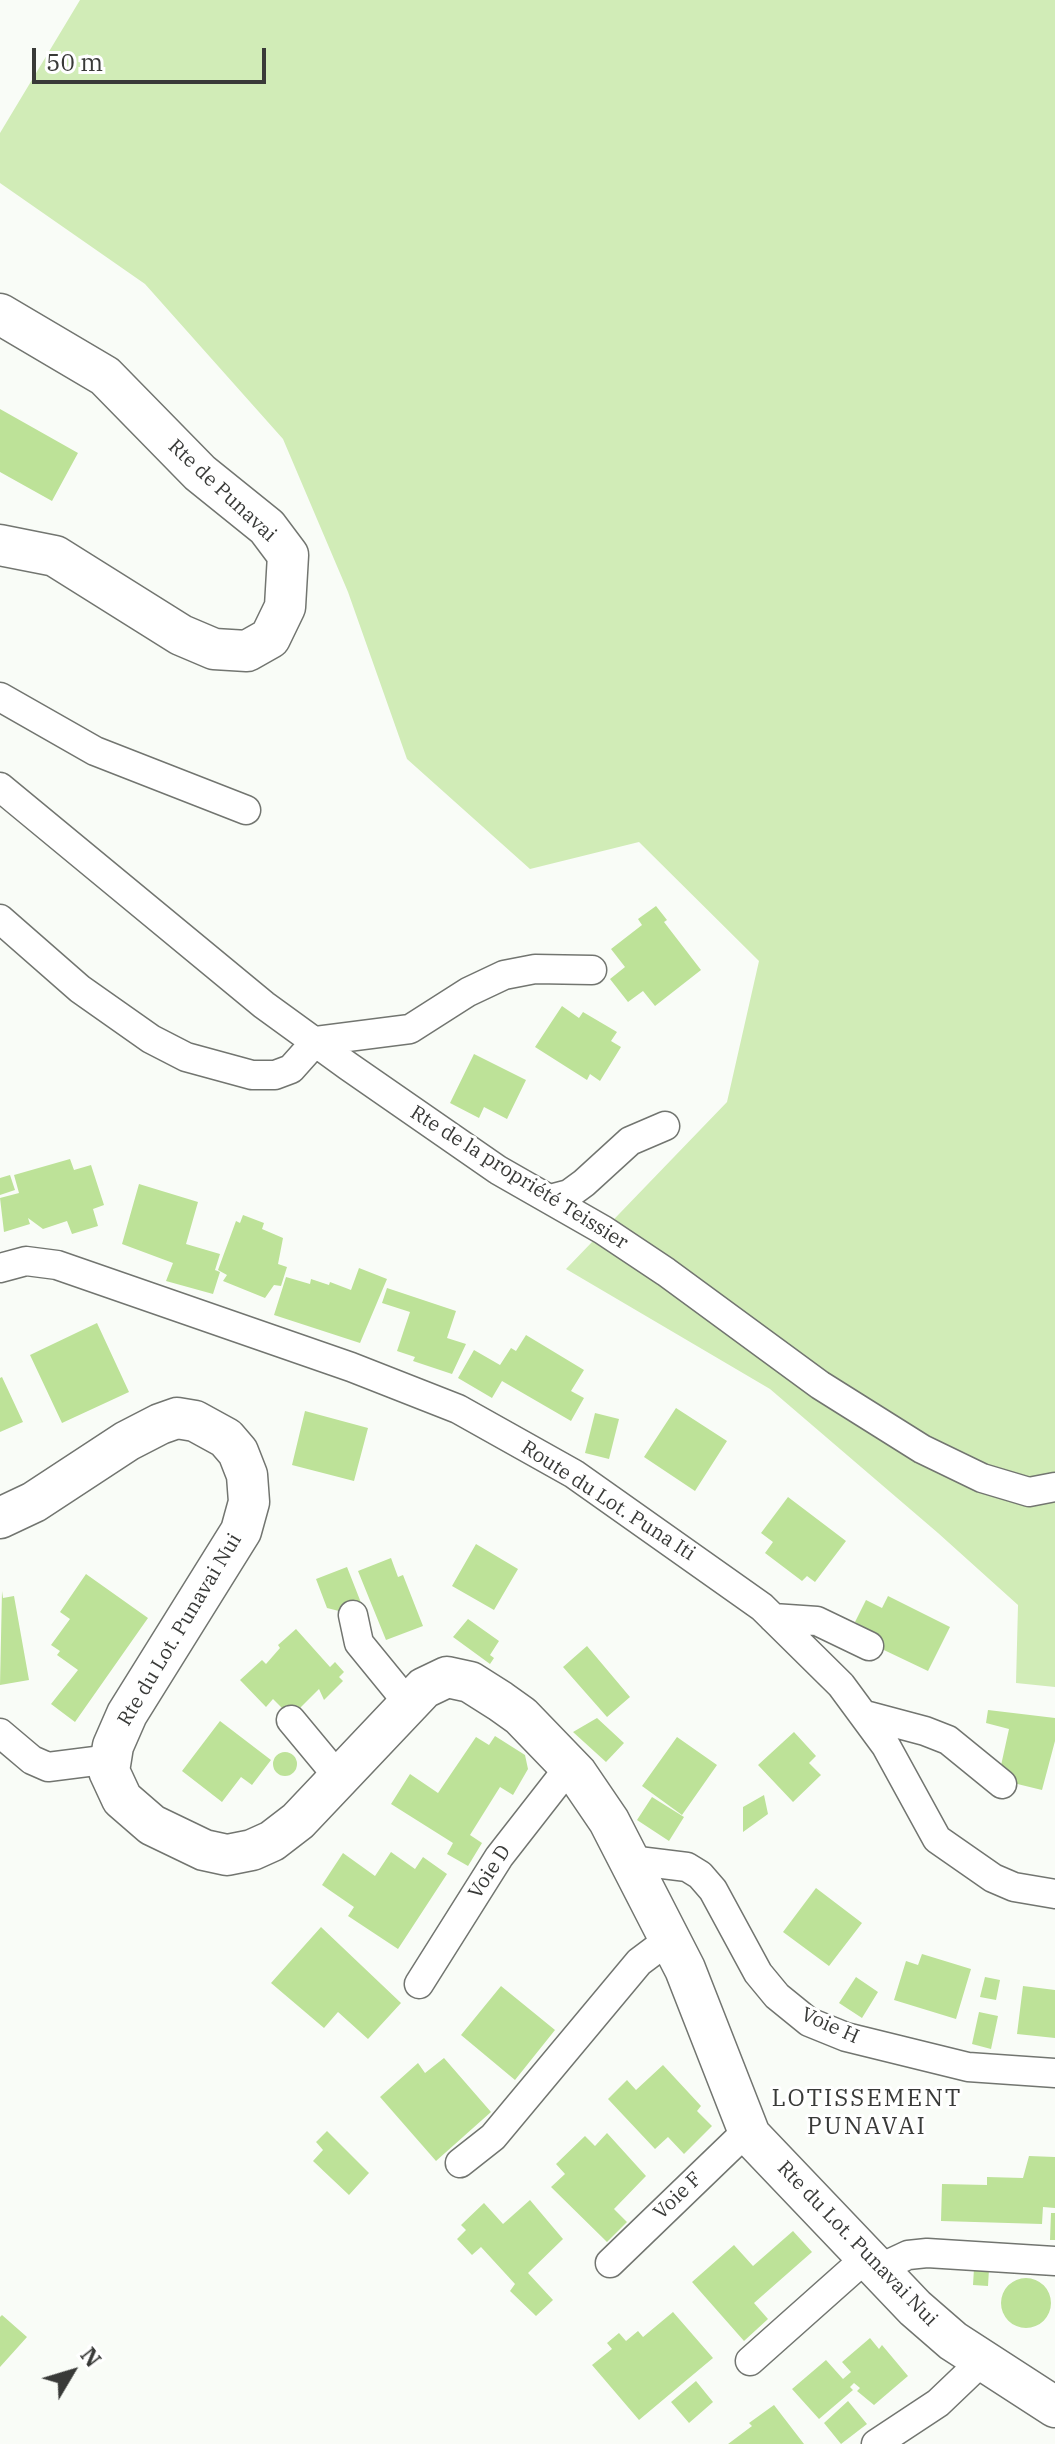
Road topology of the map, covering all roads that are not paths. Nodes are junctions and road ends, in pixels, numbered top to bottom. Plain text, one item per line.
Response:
1 (0, 314) edge
2 (0, 545) edge
3 (0, 697) edge
4 (0, 787) edge
5 (246, 810) dead end
6 (0, 919) edge
7 (592, 970) dead end
8 (316, 1041) junction
9 (665, 1126) dead end
10 (550, 1199) junction
11 (0, 1268) edge
12 (1042, 1490) edge
13 (0, 1518) edge
14 (353, 1615) dead end
15 (773, 1618) junction
16 (869, 1646) dead end
17 (408, 1703) junction
18 (865, 1715) junction
19 (291, 1720) dead end
20 (0, 1733) edge
21 (111, 1759) junction
22 (570, 1766) junction
23 (340, 1779) junction
24 (1002, 1784) dead end
25 (630, 1860) junction
26 (1055, 1894) edge
27 (671, 1938) junction
28 (419, 1984) dead end
29 (1055, 2073) edge
30 (748, 2130) junction
31 (460, 2163) dead end
32 (1055, 2261) edge
33 (873, 2262) junction
34 (610, 2263) dead end
35 (750, 2361) dead end
36 (982, 2361) junction
37 (1055, 2407) edge
38 (876, 2444) edge

1 - 2 main road, Rte de Punavai
3 - 5 street
4 - 8 street, Rte de la propriété Teissier
6 - 8 street
7 - 8 street
8 - 10 street, Rte de la propriété Teissier
9 - 10 street
10 - 12 street, Rte de la propriété Teissier
11 - 15 street, Route du Lot. Puna Iti
13 - 21 main road, Rte du Lot. Punavai Nui
14 - 17 street
15 - 16 street
15 - 18 street, Route du Lot. Puna Iti
17 - 22 main road, Rte du Lot. Punavai Nui
17 - 23 main road, Rte du Lot. Punavai Nui
18 - 24 street
18 - 26 street, Route du Lot. Puna Iti
19 - 23 street
20 - 21 street
21 - 23 main road, Rte du Lot. Punavai Nui
22 - 25 main road, Rte du Lot. Punavai Nui
22 - 28 street, Voie D
25 - 27 main road, Rte du Lot. Punavai Nui
25 - 29 street, Voie H
27 - 30 main road, Rte du Lot. Punavai Nui
27 - 31 street
30 - 33 main road, Rte du Lot. Punavai Nui
30 - 34 street, Voie F
32 - 33 street
33 - 35 street
33 - 36 main road, Rte du Lot. Punavai Nui
36 - 37 main road, Rte du Lot. Punavai Nui
36 - 38 street

